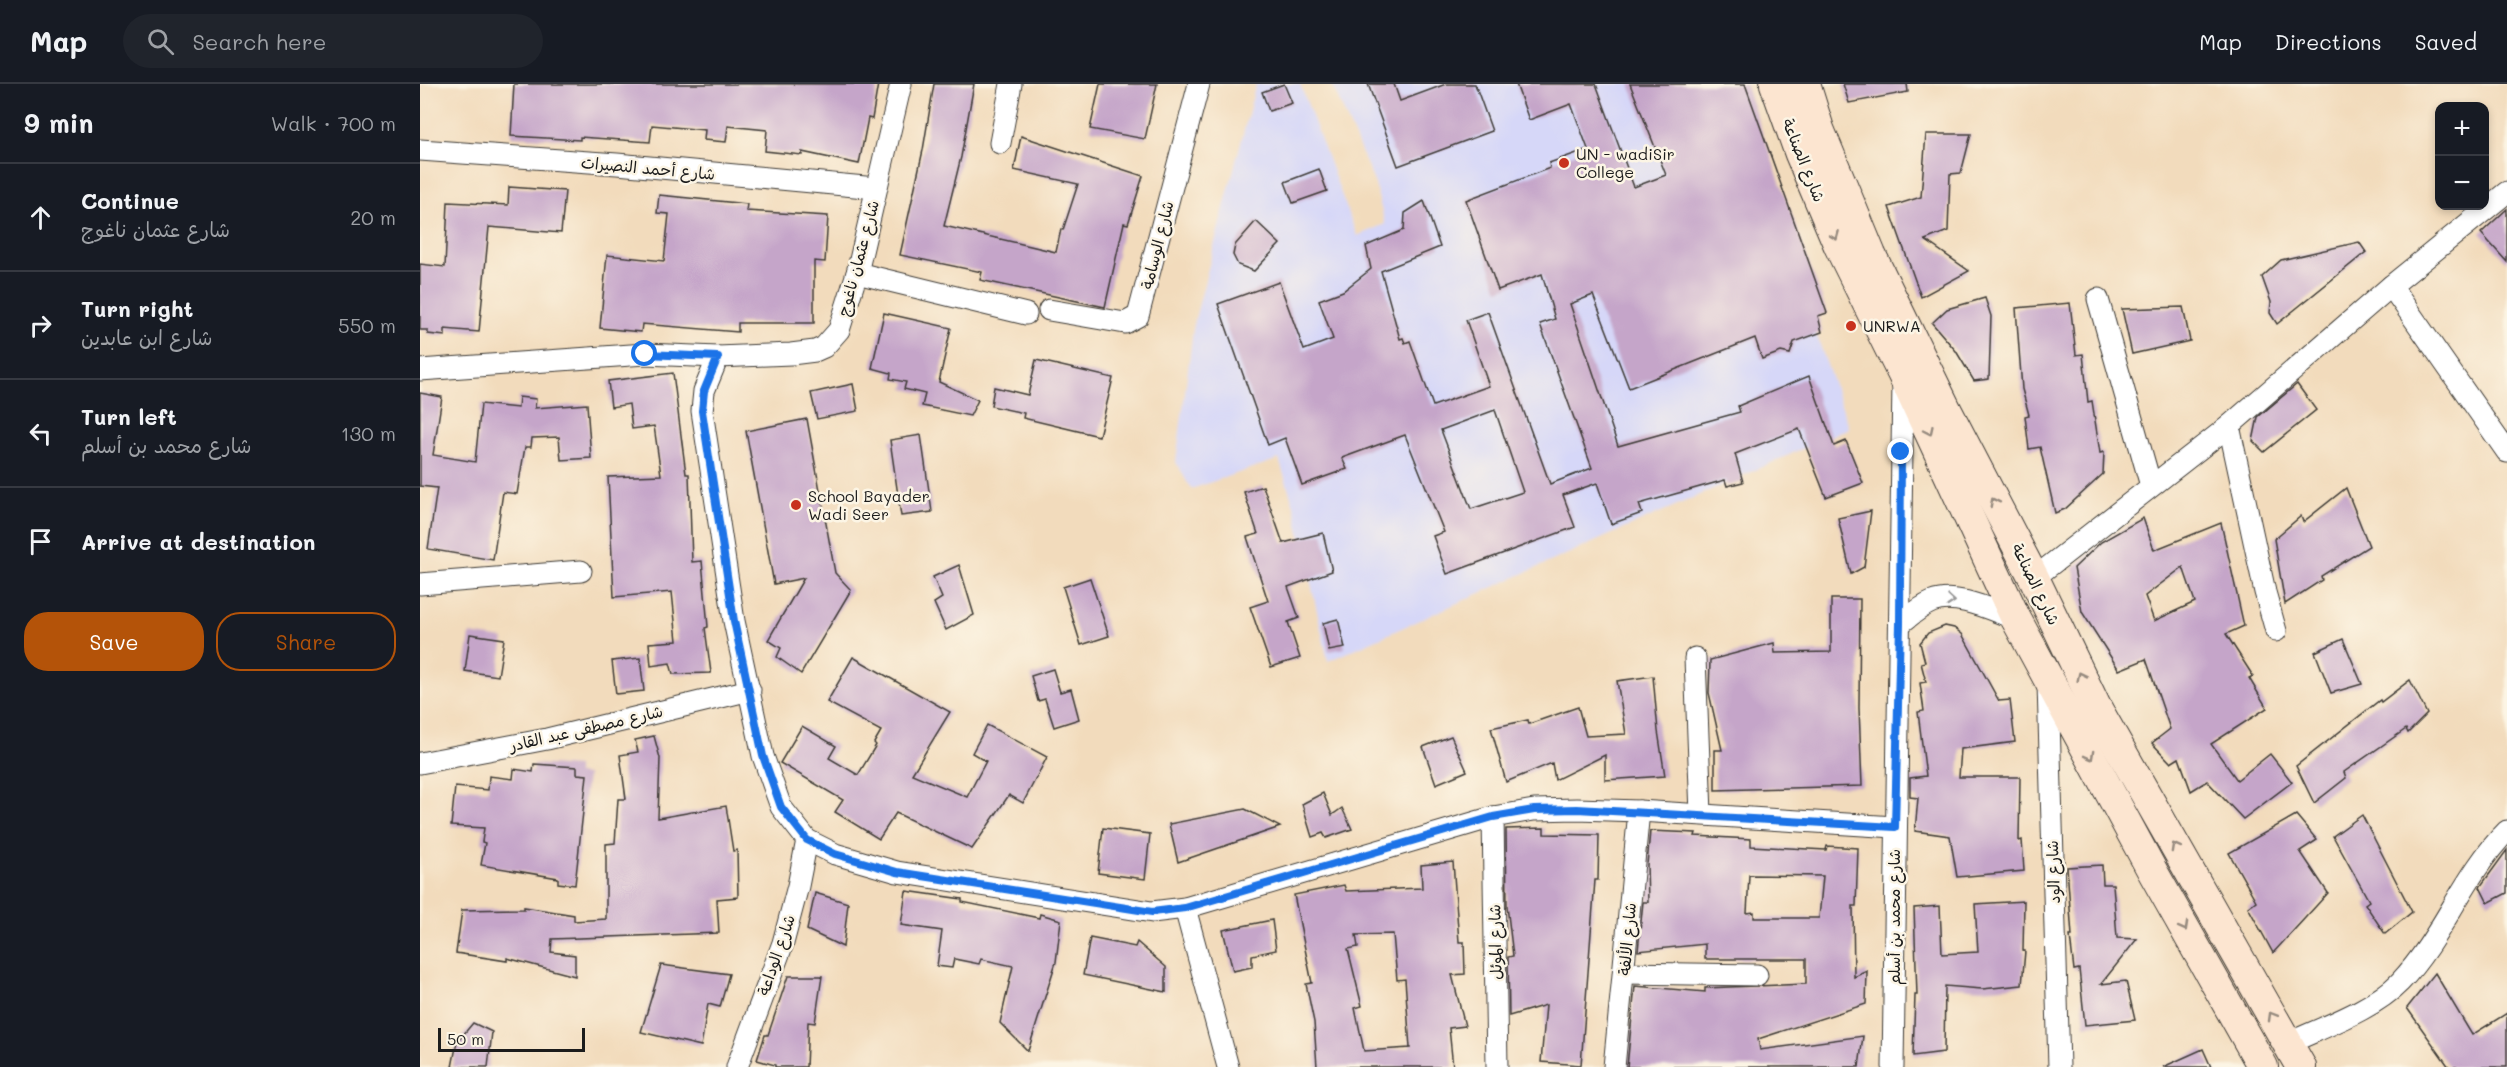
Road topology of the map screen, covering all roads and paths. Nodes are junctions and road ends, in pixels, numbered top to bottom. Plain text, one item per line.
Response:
1 (901, 84) edge
2 (1011, 84) edge
3 (1199, 84) edge
4 (1775, 84) edge
5 (1805, 84) edge
6 (1000, 143) dead end
7 (420, 150) edge
8 (876, 188) junction
9 (2507, 192) edge
10 (857, 273) junction
11 (2391, 286) junction
12 (2098, 299) dead end
13 (1049, 310) dead end
14 (1026, 314) dead end
15 (718, 357) junction
16 (420, 370) edge
17 (1903, 375) junction
18 (2229, 426) junction
19 (2507, 452) edge
20 (2151, 486) junction
21 (581, 571) dead end
22 (2034, 578) junction
23 (420, 584) edge
24 (2016, 619) junction
25 (1900, 624) junction
26 (2276, 631) dead end
27 (1695, 658) dead end
28 (2048, 677) junction
29 (750, 690) junction
30 (420, 764) edge
31 (1639, 811) junction
32 (1701, 814) junction
33 (1493, 817) junction
34 (1895, 827) junction
35 (2507, 831) edge
36 (807, 840) junction
37 (1185, 908) junction
38 (1624, 974) junction
39 (1757, 975) dead end
40 (2294, 1055) edge
41 (737, 1067) edge
42 (1228, 1067) edge
43 (1497, 1067) edge
44 (1614, 1067) edge
45 (1893, 1067) edge
46 (2059, 1067) edge
47 (2263, 1067) edge

1 - 8 street, شارع عثمان ناغوج
2 - 6 street
3 - 13 street, شارع الوسامة
4 -> 17 main road, شارع الصناعة
22 -> 5 main road, شارع الصناعة
7 - 8 street, شارع أحمد النصيرات
8 - 10 street, شارع عثمان ناغوج
9 - 11 street
10 - 14 street
10 - 15 street, شارع عثمان ناغوج
11 - 18 street
11 - 19 street
12 - 20 street
15 - 16 street, شارع عثمان ناغوج
15 - 29 street
17 -> 24 main road, شارع الصناعة
17 - 25 street, شارع محمد بن أسلم
18 - 20 street
18 - 26 street
20 - 22 street
21 - 23 street
40 -> 22 main road, شارع الصناعة
25 -> 24 street
24 - 28 main road, شارع الصناعة
25 - 34 street, شارع محمد بن أسلم
27 - 32 street
28 - 46 street, شارع الود
28 -> 47 main road, شارع الصناعة
29 - 30 street, شارع مصطفى عبد القادر
29 - 36 street
31 - 32 street
31 - 33 street
31 - 38 street, شارع الألفة
32 - 34 street
33 - 37 street
33 - 43 street, شارع الموئل
34 - 45 street, شارع محمد بن أسلم
35 - 40 street
36 - 37 street
36 - 41 street, شارع الوداعة
37 - 42 street
38 - 39 street
38 - 44 street, شارع الألفة

